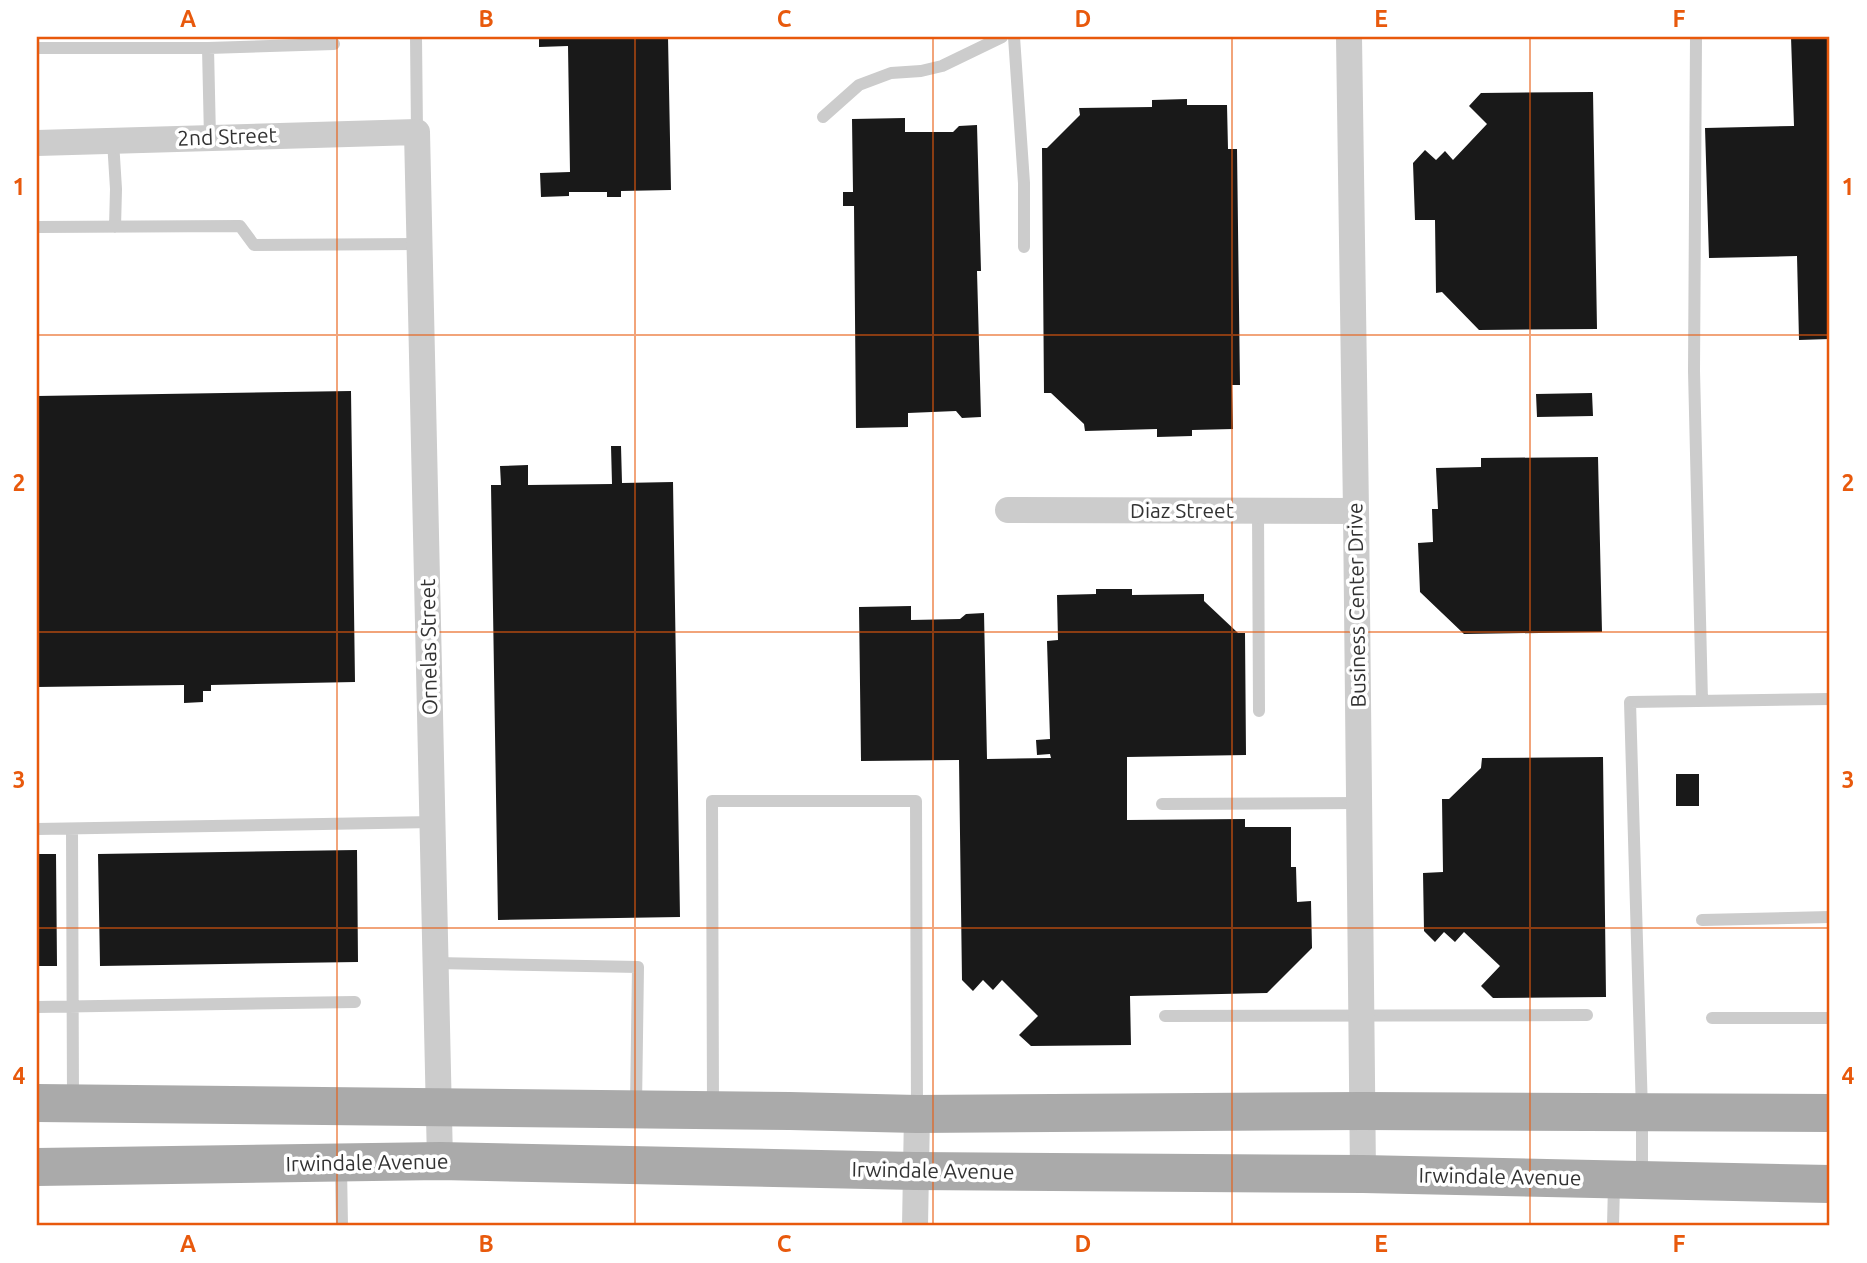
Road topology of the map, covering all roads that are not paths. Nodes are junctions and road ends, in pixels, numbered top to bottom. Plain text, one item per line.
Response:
1 (416, 37) edge
2 (1002, 37) edge
3 (1014, 37) edge
4 (1349, 37) edge
5 (1696, 37) edge
6 (334, 44) dead end
7 (37, 48) edge
8 (208, 48) junction
9 (823, 117) dead end
10 (417, 132) junction
11 (210, 138) junction
12 (113, 141) junction
13 (37, 143) edge
14 (37, 227) edge
15 (116, 227) junction
16 (419, 244) junction
17 (1024, 247) dead end
18 (1008, 510) dead end
19 (1258, 511) junction
20 (1356, 511) junction
21 (1830, 699) edge
22 (1702, 701) junction
23 (1259, 711) dead end
24 (1360, 803) junction
25 (1161, 804) dead end
26 (433, 822) junction
27 (37, 829) edge
28 (72, 829) junction
29 (1830, 917) edge
30 (1702, 920) dead end
31 (436, 963) junction
32 (355, 1002) dead end
33 (72, 1006) junction
34 (37, 1007) edge
35 (1587, 1014) dead end
36 (1361, 1015) junction
37 (1165, 1016) dead end
38 (1712, 1018) dead end
39 (1830, 1018) edge
40 (55, 1103) edge
41 (439, 1108) junction
42 (636, 1110) junction
43 (713, 1110) junction
44 (1362, 1111) junction
45 (1642, 1112) junction
46 (1830, 1113) edge
47 (917, 1114) junction
48 (440, 1161) junction
49 (341, 1164) junction
50 (37, 1167) edge
51 (915, 1171) junction
52 (1363, 1174) junction
53 (1628, 1180) junction
54 (1830, 1184) edge
55 (342, 1226) edge
56 (915, 1226) edge
57 (1613, 1226) edge

1 - 10 lane
2 - 9 lane
3 - 17 lane
4 - 20 street, Business Center Drive
5 - 22 lane
6 - 8 lane
7 - 8 lane
8 - 11 lane
10 - 11 street, 2nd Street
10 - 16 street, Ornelas Street
11 - 12 street, 2nd Street
12 - 13 street, 2nd Street
12 - 15 lane
14 - 15 lane
15 - 16 lane
16 - 26 street, Ornelas Street
18 - 19 street, Diaz Street
19 - 20 street, Diaz Street
19 - 23 lane
20 - 24 street, Business Center Drive
21 - 22 lane
22 - 45 lane
24 - 25 lane
24 - 36 street, Business Center Drive
26 - 28 lane
26 - 31 street, Ornelas Street
27 - 28 lane
28 - 33 lane
29 - 30 lane
31 - 41 street, Ornelas Street
31 - 42 lane
32 - 33 lane
33 - 34 lane
33 - 40 lane
35 - 36 lane
36 - 37 lane
36 - 44 street, Business Center Drive
38 - 39 lane
40 - 41 main road
41 - 42 main road
41 - 48 street, Ornelas Street
42 - 43 main road
43 - 47 main road
43 - 47 lane
44 - 45 main road
44 - 47 main road
44 - 52 street, Business Center Drive
45 - 46 main road
45 - 53 lane
47 - 51 street
48 - 49 main road, Irwindale Avenue
48 - 51 main road, Irwindale Avenue
49 - 50 main road, Irwindale Avenue
49 - 55 lane
51 - 52 main road, Irwindale Avenue
51 - 56 street
52 - 53 main road, Irwindale Avenue
53 - 54 main road, Irwindale Avenue
53 - 57 lane

